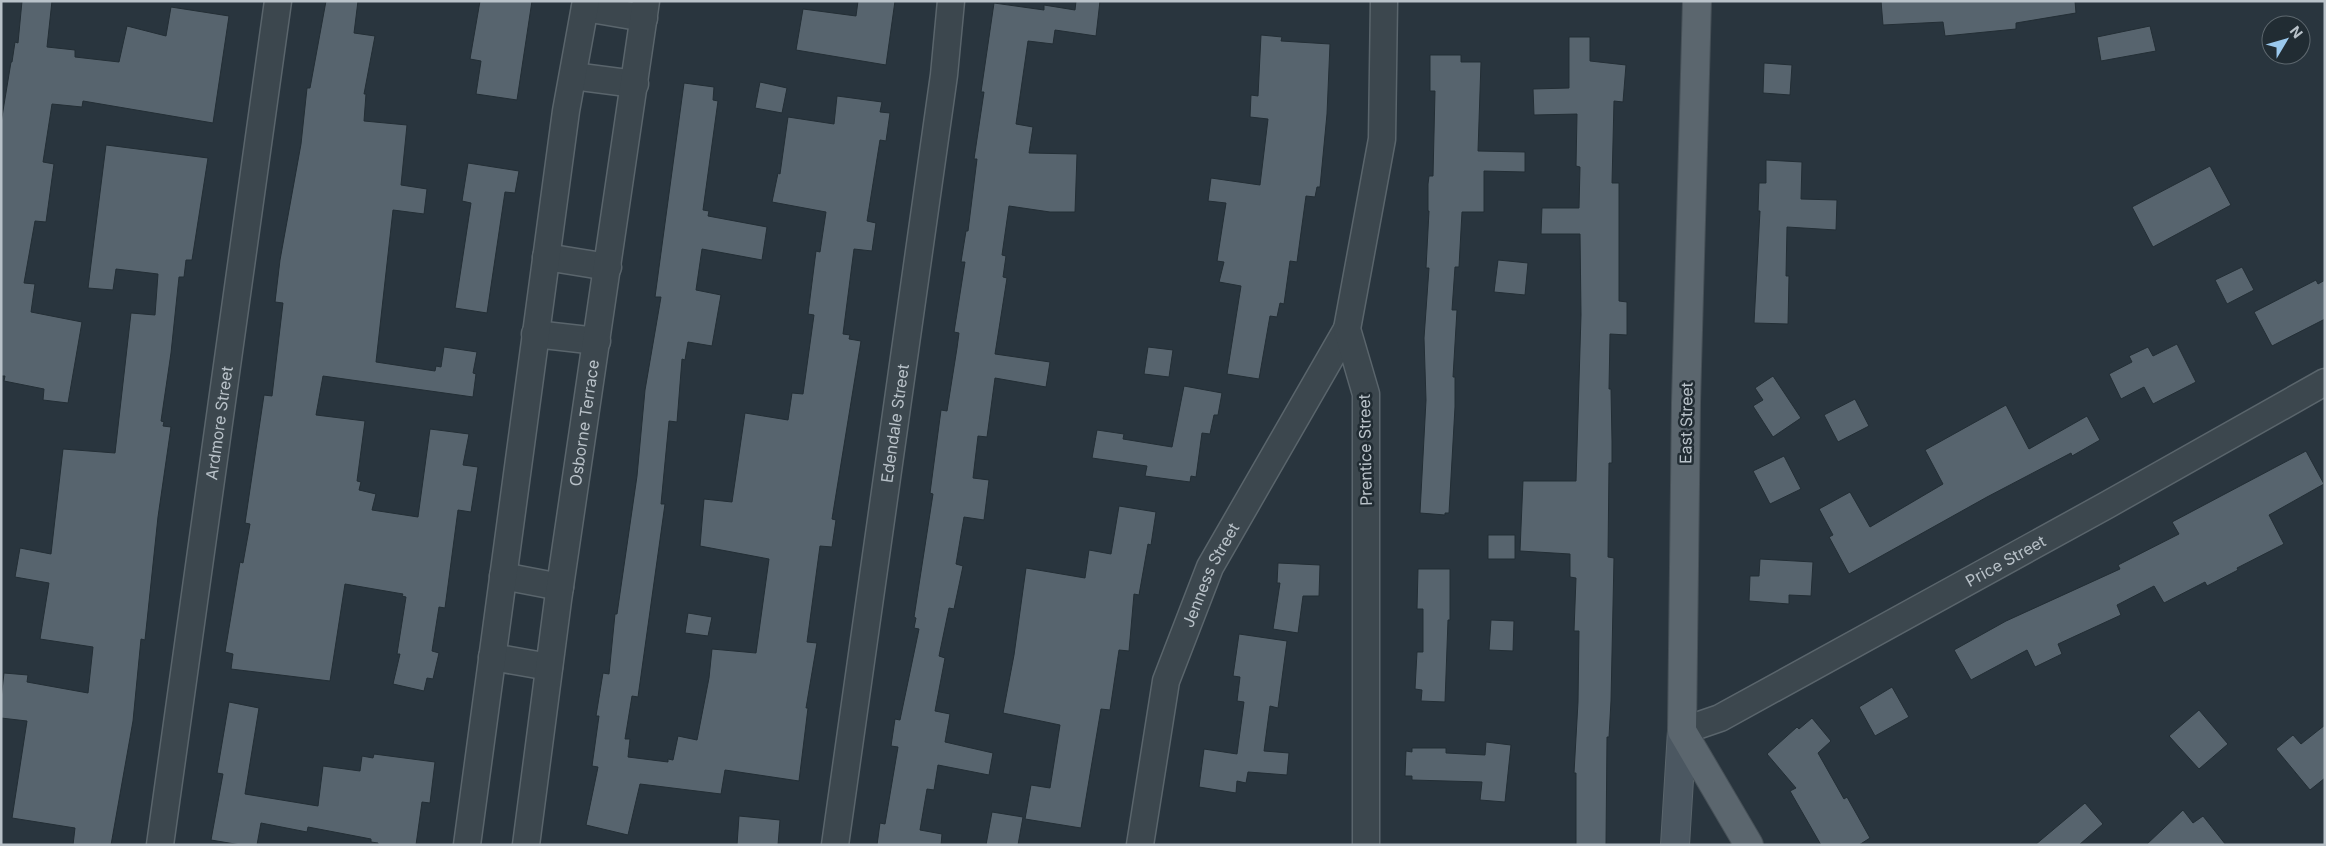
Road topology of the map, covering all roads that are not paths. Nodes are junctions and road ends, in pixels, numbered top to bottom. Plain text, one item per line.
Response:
1 (278, 1) edge
2 (952, 1) edge
3 (1384, 1) edge
4 (1697, 1) edge
5 (585, 5) edge
6 (645, 10) edge
7 (573, 76) junction
8 (635, 84) junction
9 (546, 257) junction
10 (608, 267) junction
11 (1347, 329) junction
12 (535, 334) junction
13 (597, 341) junction
14 (2325, 382) edge
15 (503, 576) junction
16 (560, 588) junction
17 (492, 656) junction
18 (549, 667) junction
19 (1682, 732) junction
20 (160, 845) edge
21 (467, 845) edge
22 (526, 845) edge
23 (834, 845) edge
24 (1140, 845) edge
25 (1366, 845) edge
26 (1675, 845) edge
27 (1749, 845) edge

1 - 20 street, Ardmore Street
2 - 23 street, Edendale Street
3 - 11 street, Prentice Street
4 - 19 main road, East Street
5 - 6 street
5 - 7 street
6 - 8 street, Osborne Terrace
7 - 8 street
7 - 9 street
8 - 10 street, Osborne Terrace
9 - 10 street
9 - 12 street
10 - 13 street, Osborne Terrace
11 - 24 street, Jenness Street
11 - 25 street, Prentice Street
12 - 13 street
12 - 15 street
13 - 16 street, Osborne Terrace
14 - 19 street, Price Street
15 - 16 street
15 - 17 street
16 - 18 street, Osborne Terrace
17 - 18 street
17 - 21 street
18 - 22 street, Osborne Terrace
19 - 26 main road, East Street
19 - 27 main road

